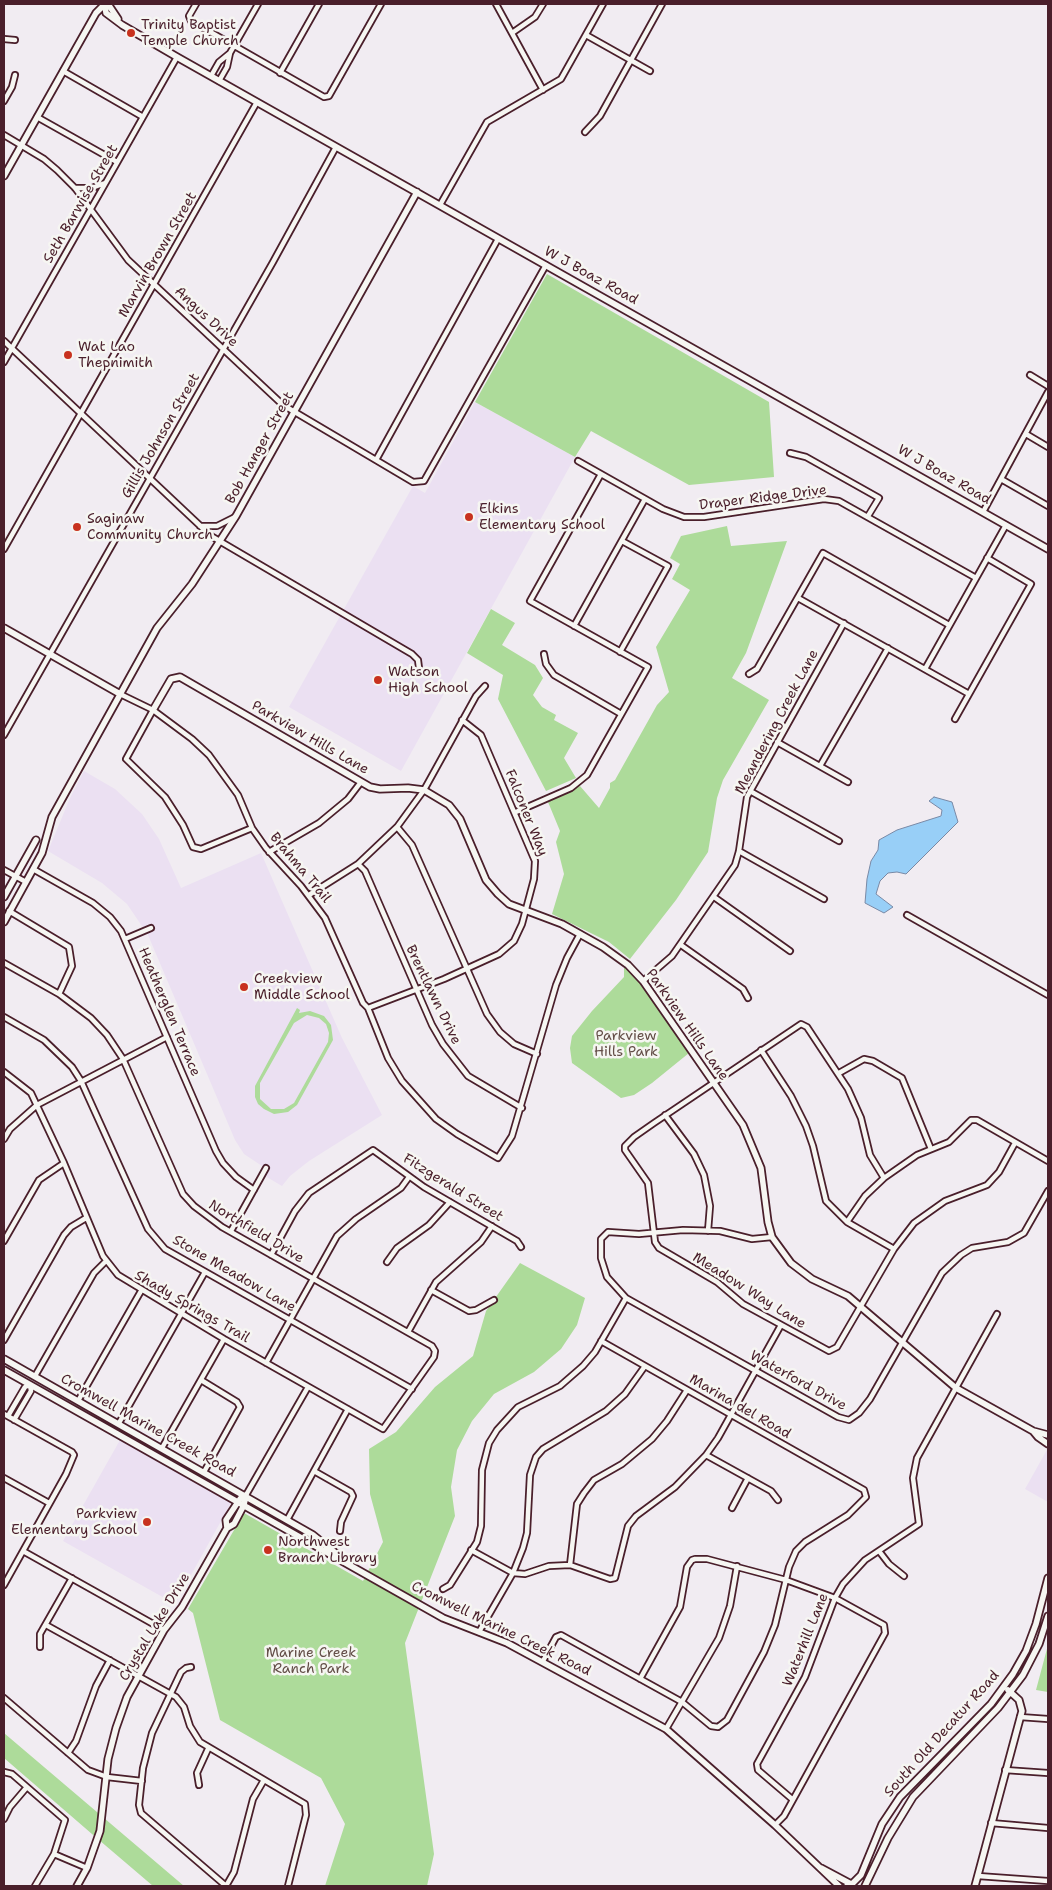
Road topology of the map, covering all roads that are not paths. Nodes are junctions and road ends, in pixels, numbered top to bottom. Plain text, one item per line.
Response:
1 (104, 4) edge
2 (196, 4) edge
3 (258, 4) edge
4 (319, 4) edge
5 (381, 4) edge
6 (496, 4) edge
7 (543, 4) edge
8 (603, 4) edge
9 (662, 4) edge
10 (512, 33) junction
11 (586, 35) junction
12 (4, 39) edge
13 (15, 40) dead end
14 (234, 46) junction
15 (230, 53) junction
16 (177, 57) junction
17 (630, 60) junction
18 (650, 71) dead end
19 (63, 72) junction
20 (280, 73) junction
21 (15, 75) dead end
22 (211, 76) junction
23 (220, 81) junction
24 (543, 90) junction
25 (4, 100) edge
26 (257, 102) junction
27 (37, 117) junction
28 (143, 117) junction
29 (585, 132) dead end
30 (4, 135) edge
31 (21, 145) junction
32 (336, 146) junction
33 (117, 162) junction
34 (4, 176) edge
35 (105, 183) junction
36 (75, 188) junction
37 (417, 192) junction
38 (440, 205) junction
39 (91, 209) junction
40 (498, 238) junction
41 (546, 265) junction
42 (154, 284) junction
43 (4, 341) edge
44 (12, 348) junction
45 (224, 349) junction
46 (4, 362) edge
47 (1030, 375) dead end
48 (1048, 386) edge
49 (1048, 392) edge
50 (81, 413) junction
51 (294, 413) junction
52 (1026, 434) junction
53 (1048, 447) edge
54 (790, 453) dead end
55 (376, 460) junction
56 (578, 461) dead end
57 (601, 474) junction
58 (151, 478) junction
59 (1001, 479) junction
60 (645, 499) junction
61 (1048, 506) edge
62 (983, 512) junction
63 (236, 516) junction
64 (868, 516) junction
65 (1006, 525) junction
66 (200, 526) junction
67 (622, 541) junction
68 (220, 543) junction
69 (4, 549) edge
70 (1048, 549) edge
71 (987, 558) junction
72 (976, 578) junction
73 (798, 598) junction
74 (844, 623) junction
75 (950, 625) junction
76 (574, 626) junction
77 (4, 628) edge
78 (888, 648) junction
79 (620, 652) junction
80 (50, 654) junction
81 (544, 654) dead end
82 (419, 668) dead end
83 (925, 669) junction
84 (749, 674) dead end
85 (485, 686) dead end
86 (120, 694) junction
87 (969, 694) junction
88 (153, 710) junction
89 (621, 714) junction
90 (955, 719) dead end
91 (462, 720) junction
92 (4, 736) edge
93 (777, 742) junction
94 (820, 766) junction
95 (361, 782) junction
96 (848, 782) dead end
97 (424, 790) junction
98 (750, 791) junction
99 (516, 812) junction
100 (398, 827) junction
101 (252, 828) junction
102 (36, 840) dead end
103 (839, 841) dead end
104 (740, 851) junction
105 (269, 852) junction
106 (358, 864) junction
107 (33, 869) junction
108 (4, 870) edge
109 (15, 877) junction
110 (26, 882) junction
111 (309, 895) junction
112 (4, 897) edge
113 (714, 897) junction
114 (824, 899) dead end
115 (10, 911) junction
116 (526, 911) junction
117 (907, 915) dead end
118 (4, 922) edge
119 (152, 928) dead end
120 (580, 934) junction
121 (125, 939) junction
122 (681, 945) junction
123 (790, 951) dead end
124 (4, 963) edge
125 (466, 968) junction
126 (643, 981) junction
127 (417, 989) junction
128 (59, 994) junction
129 (1048, 995) edge
130 (748, 998) dead end
131 (368, 1008) junction
132 (4, 1017) edge
133 (167, 1038) junction
134 (761, 1050) junction
135 (537, 1054) junction
136 (123, 1059) junction
137 (4, 1072) edge
138 (839, 1072) junction
139 (81, 1081) junction
140 (713, 1082) junction
141 (36, 1105) junction
142 (522, 1108) junction
143 (665, 1115) junction
144 (4, 1140) edge
145 (1015, 1142) junction
146 (931, 1149) junction
147 (1048, 1161) edge
148 (64, 1163) junction
149 (266, 1168) dead end
150 (409, 1178) junction
151 (884, 1178) junction
152 (254, 1190) junction
153 (1048, 1190) edge
154 (450, 1202) junction
155 (86, 1218) junction
156 (846, 1222) junction
157 (492, 1226) junction
158 (231, 1231) junction
159 (708, 1231) junction
160 (654, 1233) junction
161 (772, 1237) junction
162 (4, 1241) edge
163 (521, 1247) dead end
164 (894, 1248) junction
165 (271, 1255) junction
166 (106, 1261) junction
167 (387, 1262) dead end
168 (205, 1272) junction
169 (313, 1279) junction
170 (431, 1290) junction
171 (142, 1291) junction
172 (626, 1298) junction
173 (494, 1300) dead end
174 (860, 1306) junction
175 (181, 1314) junction
176 (997, 1314) dead end
177 (290, 1320) junction
178 (781, 1325) junction
179 (408, 1332) junction
180 (224, 1339) junction
181 (4, 1340) edge
182 (902, 1340) junction
183 (601, 1341) junction
184 (4, 1359) edge
185 (266, 1363) junction
186 (645, 1366) junction
187 (4, 1370) edge
188 (756, 1371) junction
189 (35, 1376) junction
190 (201, 1380) junction
191 (30, 1385) junction
192 (308, 1387) junction
193 (956, 1388) junction
194 (412, 1389) junction
195 (687, 1390) junction
196 (78, 1401) junction
197 (348, 1409) junction
198 (6, 1415) edge
199 (731, 1415) junction
200 (14, 1420) junction
201 (119, 1423) junction
202 (1033, 1431) junction
203 (1048, 1435) edge
204 (1048, 1444) edge
205 (162, 1448) junction
206 (706, 1455) junction
207 (158, 1456) junction
208 (314, 1471) junction
209 (204, 1472) junction
210 (4, 1478) edge
211 (748, 1478) junction
212 (246, 1495) junction
213 (778, 1500) dead end
214 (237, 1501) junction
215 (49, 1503) junction
216 (244, 1505) junction
217 (732, 1508) dead end
218 (287, 1520) junction
219 (227, 1528) junction
220 (340, 1531) dead end
221 (23, 1550) junction
222 (471, 1550) junction
223 (879, 1551) junction
224 (570, 1565) junction
225 (737, 1566) junction
226 (355, 1569) junction
227 (513, 1573) junction
228 (904, 1576) dead end
229 (72, 1578) junction
230 (1048, 1578) edge
231 (786, 1580) junction
232 (4, 1585) edge
233 (443, 1589) dead end
234 (835, 1598) junction
235 (1048, 1616) edge
236 (46, 1625) junction
237 (164, 1630) junction
238 (479, 1632) junction
239 (40, 1648) dead end
240 (110, 1660) junction
241 (543, 1661) junction
242 (191, 1667) dead end
243 (139, 1676) junction
244 (640, 1679) junction
245 (1004, 1687) junction
246 (1011, 1692) junction
247 (170, 1694) junction
248 (4, 1698) edge
249 (682, 1702) junction
250 (1020, 1717) junction
251 (1048, 1719) edge
252 (666, 1729) junction
253 (208, 1749) junction
254 (68, 1753) junction
255 (1005, 1770) junction
256 (4, 1772) edge
257 (1048, 1773) edge
258 (107, 1777) junction
259 (264, 1780) junction
260 (142, 1781) junction
261 (199, 1785) dead end
262 (910, 1785) junction
263 (27, 1787) junction
264 (917, 1792) junction
265 (792, 1799) junction
266 (4, 1818) edge
267 (991, 1824) junction
268 (775, 1825) junction
269 (1048, 1828) edge
270 (54, 1854) junction
271 (87, 1868) junction
272 (821, 1868) junction
273 (978, 1876) junction
274 (1048, 1881) edge
275 (852, 1885) edge
276 (36, 1886) edge
277 (76, 1886) edge
278 (226, 1886) edge
279 (288, 1886) edge
280 (839, 1886) edge
281 (864, 1886) edge
282 (975, 1886) edge

1 - 16 street, W J Boaz Road
1 - 19 street
2 - 14 street
3 - 14 street
4 - 20 street
5 - 20 street
6 - 10 street
7 - 10 street
8 - 11 street
9 - 17 street
10 - 24 street
11 - 17 street
11 - 24 street
12 - 13 street
14 - 15 street
14 - 20 street
15 - 22 street
15 - 23 street
16 - 22 street, W J Boaz Road
16 - 28 street, Seth Barwise Street
17 - 18 street
17 - 29 street
19 - 27 street
19 - 28 street
21 - 25 street
22 - 23 street, W J Boaz Road
23 - 26 street, W J Boaz Road
24 - 38 street
26 - 32 street, W J Boaz Road
26 - 42 street, Marvin Brown Street
27 - 31 street
27 - 33 street
28 - 33 street, Seth Barwise Street
30 - 31 street, Angus Drive
31 - 34 street
31 - 36 street, Angus Drive
32 - 37 street, W J Boaz Road
32 - 45 street, Gillis Johnson Street
33 - 35 street, Seth Barwise Street
35 - 36 street
35 - 39 street, Seth Barwise Street
36 - 39 street, Angus Drive
37 - 38 street, W J Boaz Road
37 - 51 street, Bob Hanger Street
38 - 40 street, W J Boaz Road
39 - 42 street, Angus Drive
39 - 44 street, Seth Barwise Street
40 - 41 street, W J Boaz Road
40 - 55 street
41 - 55 street, Angus Drive
41 - 62 street, W J Boaz Road
42 - 45 street, Angus Drive
42 - 50 street, Marvin Brown Street
43 - 44 street
44 - 46 street, Seth Barwise Street
44 - 50 street
45 - 51 street, Angus Drive
45 - 58 street, Gillis Johnson Street
47 - 48 street
49 - 52 street
50 - 58 street
50 - 69 street, Marvin Brown Street
51 - 55 street, Angus Drive
51 - 63 street, Bob Hanger Street
52 - 53 street
52 - 59 street
54 - 64 street
56 - 57 street, Draper Ridge Drive
57 - 60 street, Draper Ridge Drive
57 - 76 street
58 - 66 street
58 - 80 street, Gillis Johnson Street
59 - 61 street
59 - 62 street
60 - 64 street, Draper Ridge Drive
60 - 67 street
62 - 65 street, W J Boaz Road
63 - 66 street
63 - 68 street, Bob Hanger Street
64 - 72 street, Draper Ridge Drive
65 - 70 street, W J Boaz Road
65 - 71 street
66 - 68 street
67 - 76 street
67 - 79 street
68 - 82 street
68 - 86 street, Bob Hanger Street
71 - 72 street
71 - 87 street
72 - 75 street
73 - 74 street
73 - 75 street
73 - 84 street
74 - 78 street
74 - 93 street, Meandering Creek Lane
75 - 83 street
76 - 79 street
77 - 80 street, Brahma Trail
78 - 83 street
78 - 94 street
79 - 89 street
80 - 86 street, Brahma Trail
80 - 92 street, Gillis Johnson Street
81 - 89 street
83 - 87 street
85 - 91 street
86 - 88 street, Brahma Trail
86 - 107 street, Bob Hanger Street
87 - 90 street
88 - 95 street, Parkview Hills Lane
88 - 101 street, Brahma Trail
88 - 101 street, Parkview Hills Lane
89 - 99 street
91 - 97 street
91 - 99 street, Falconer Way
93 - 94 street
93 - 98 street, Meandering Creek Lane
94 - 96 street
95 - 97 street, Parkview Hills Lane
95 - 105 street
97 - 100 street
97 - 116 street, Parkview Hills Lane
98 - 103 street
98 - 104 street, Meandering Creek Lane
99 - 116 street, Falconer Way
100 - 106 street
100 - 125 street
101 - 105 street, Brahma Trail
102 - 109 street
104 - 113 street, Meandering Creek Lane
104 - 114 street
105 - 111 street, Brahma Trail
106 - 111 street
106 - 127 street, Brentlawn Drive
107 - 110 street, Bob Hanger Street
107 - 121 street, Heatherglen Terrace
108 - 109 street
109 - 110 street
109 - 112 street
110 - 115 street, Bob Hanger Street
111 - 131 street, Brahma Trail
113 - 122 street, Meandering Creek Lane
113 - 123 street
115 - 118 street, Bob Hanger Street
115 - 128 street
116 - 120 street, Parkview Hills Lane
116 - 125 street, Falconer Way
117 - 129 street
119 - 121 street
120 - 126 street, Parkview Hills Lane
120 - 135 street
121 - 133 street, Heatherglen Terrace
122 - 126 street, Meandering Creek Lane
122 - 130 street
124 - 128 street, Northfield Drive
125 - 127 street, Falconer Way
125 - 135 street
126 - 140 street, Parkview Hills Lane
127 - 131 street, Falconer Way
127 - 142 street, Brentlawn Drive
128 - 136 street, Northfield Drive
131 - 142 street, Brahma Trail
132 - 139 street, Stone Meadow Lane
133 - 136 street
133 - 152 street, Heatherglen Terrace
134 - 138 street
134 - 140 street
134 - 156 street
135 - 142 street
136 - 139 street
136 - 158 street, Northfield Drive
137 - 141 street, Shady Springs Trail
138 - 146 street
138 - 151 street
139 - 141 street
139 - 168 street, Stone Meadow Lane
140 - 143 street
140 - 161 street, Parkview Hills Lane
141 - 144 street
141 - 148 street, Shady Springs Trail
143 - 159 street
143 - 160 street, Meadow Way Lane
145 - 146 street
145 - 147 street
145 - 164 street, Meadow Way Lane
146 - 151 street
148 - 155 street, Shady Springs Trail
148 - 162 street
149 - 152 street
150 - 154 street, Fitzgerald Street
150 - 165 street, Fitzgerald Street
150 - 169 street
151 - 156 street
152 - 158 street
153 - 182 street, Waterford Drive
154 - 157 street, Fitzgerald Street
154 - 167 street
155 - 166 street, Shady Springs Trail
155 - 181 street
156 - 164 street
157 - 163 street, Fitzgerald Street
157 - 170 street
158 - 165 street, Northfield Drive
159 - 160 street
159 - 161 street
160 - 172 street, Waterford Drive
160 - 178 street, Meadow Way Lane
161 - 174 street, Parkview Hills Lane
164 - 174 street, Meadow Way Lane
165 - 169 street, Northfield Drive
166 - 171 street, Shady Springs Trail
166 - 189 street
168 - 175 street
168 - 177 street, Stone Meadow Lane
169 - 177 street
169 - 179 street, Northfield Drive
170 - 173 street
170 - 179 street
171 - 175 street, Shady Springs Trail
171 - 196 street
172 - 183 street
172 - 188 street, Waterford Drive
174 - 178 street, Meadow Way Lane
174 - 182 street, Parkview Hills Lane
175 - 180 street, Shady Springs Trail
175 - 201 street
176 - 193 street, Waterhill Lane
177 - 185 street
177 - 194 street, Stone Meadow Lane
178 - 188 street
179 - 194 street, Northfield Drive
180 - 185 street, Shady Springs Trail
180 - 190 street
182 - 188 street, Waterford Drive
182 - 193 street, Parkview Hills Lane
183 - 186 street, Marina del Road
183 - 222 street
184 - 189 street, Cromwell Marine Creek Road
185 - 192 street, Shady Springs Trail
186 - 195 street, Marina del Road
186 - 227 street
187 - 191 street, Cromwell Marine Creek Road
188 - 199 street
189 - 191 street
189 - 196 street, Cromwell Marine Creek Road
190 - 205 street
190 - 209 street
191 - 198 street
191 - 200 street
191 - 207 street, Cromwell Marine Creek Road
192 - 197 street, Shady Springs Trail
192 - 212 street
193 - 202 street, Parkview Hills Lane
193 - 223 street, Waterhill Lane
194 - 197 street, Shady Springs Trail
195 - 199 street, Marina del Road
195 - 224 street
196 - 201 street, Cromwell Marine Creek Road
197 - 208 street
198 - 200 street
199 - 206 street
199 - 231 street, Marina del Road
200 - 215 street
201 - 205 street, Cromwell Marine Creek Road
202 - 203 street, Parkview Hills Lane
202 - 204 street, Parkview Hills Lane
205 - 207 street
205 - 209 street, Cromwell Marine Creek Road
206 - 211 street
206 - 224 street
207 - 214 street, Cromwell Marine Creek Road
208 - 218 street
208 - 220 street
209 - 212 street, Cromwell Marine Creek Road
210 - 215 street
211 - 213 street
211 - 217 street
212 - 214 street
212 - 216 street, Crystal Lake Drive
212 - 218 street, Cromwell Marine Creek Road
214 - 216 street, Cromwell Marine Creek Road
214 - 219 street, Crystal Lake Drive
215 - 221 street
216 - 219 street, Crystal Lake Drive
216 - 226 street, Cromwell Marine Creek Road
218 - 226 street, Cromwell Marine Creek Road
219 - 237 street, Crystal Lake Drive
221 - 229 street
221 - 232 street
222 - 227 street
222 - 233 street
223 - 228 street
223 - 234 street, Waterhill Lane
224 - 227 street
225 - 231 street
225 - 244 street
225 - 249 street
226 - 238 street, Cromwell Marine Creek Road
227 - 238 street
229 - 236 street
229 - 237 street
230 - 245 street, South Old Decatur Road
231 - 234 street
231 - 249 street
234 - 265 street, Waterhill Lane
234 - 265 street
235 - 246 street, South Old Decatur Road
236 - 239 street
236 - 240 street
237 - 243 street, Crystal Lake Drive
238 - 241 street, Cromwell Marine Creek Road
240 - 243 street
240 - 254 street
241 - 244 street
241 - 252 street, Cromwell Marine Creek Road
242 - 247 street
243 - 247 street
243 - 258 street, Crystal Lake Drive
244 - 249 street
245 - 246 street
245 - 262 street, South Old Decatur Road
246 - 250 street, South Old Decatur Road
246 - 264 street, South Old Decatur Road
247 - 253 street
247 - 260 street
248 - 254 street
249 - 252 street
250 - 251 street
250 - 255 street
252 - 268 street, Cromwell Marine Creek Road
253 - 259 street
253 - 261 street
254 - 258 street
255 - 257 street
255 - 267 street
256 - 263 street
258 - 260 street
258 - 271 street, Crystal Lake Drive
259 - 278 street
259 - 279 street
260 - 278 street
262 - 264 street
262 - 275 street, South Old Decatur Road
263 - 266 street
263 - 270 street
264 - 281 street, South Old Decatur Road
265 - 268 street
267 - 269 street
267 - 273 street
268 - 272 street, Cromwell Marine Creek Road
270 - 271 street
270 - 276 street
271 - 277 street, Crystal Lake Drive
272 - 275 street, Cromwell Marine Creek Road
272 - 280 street, Cromwell Marine Creek Road
273 - 274 street
273 - 282 street

